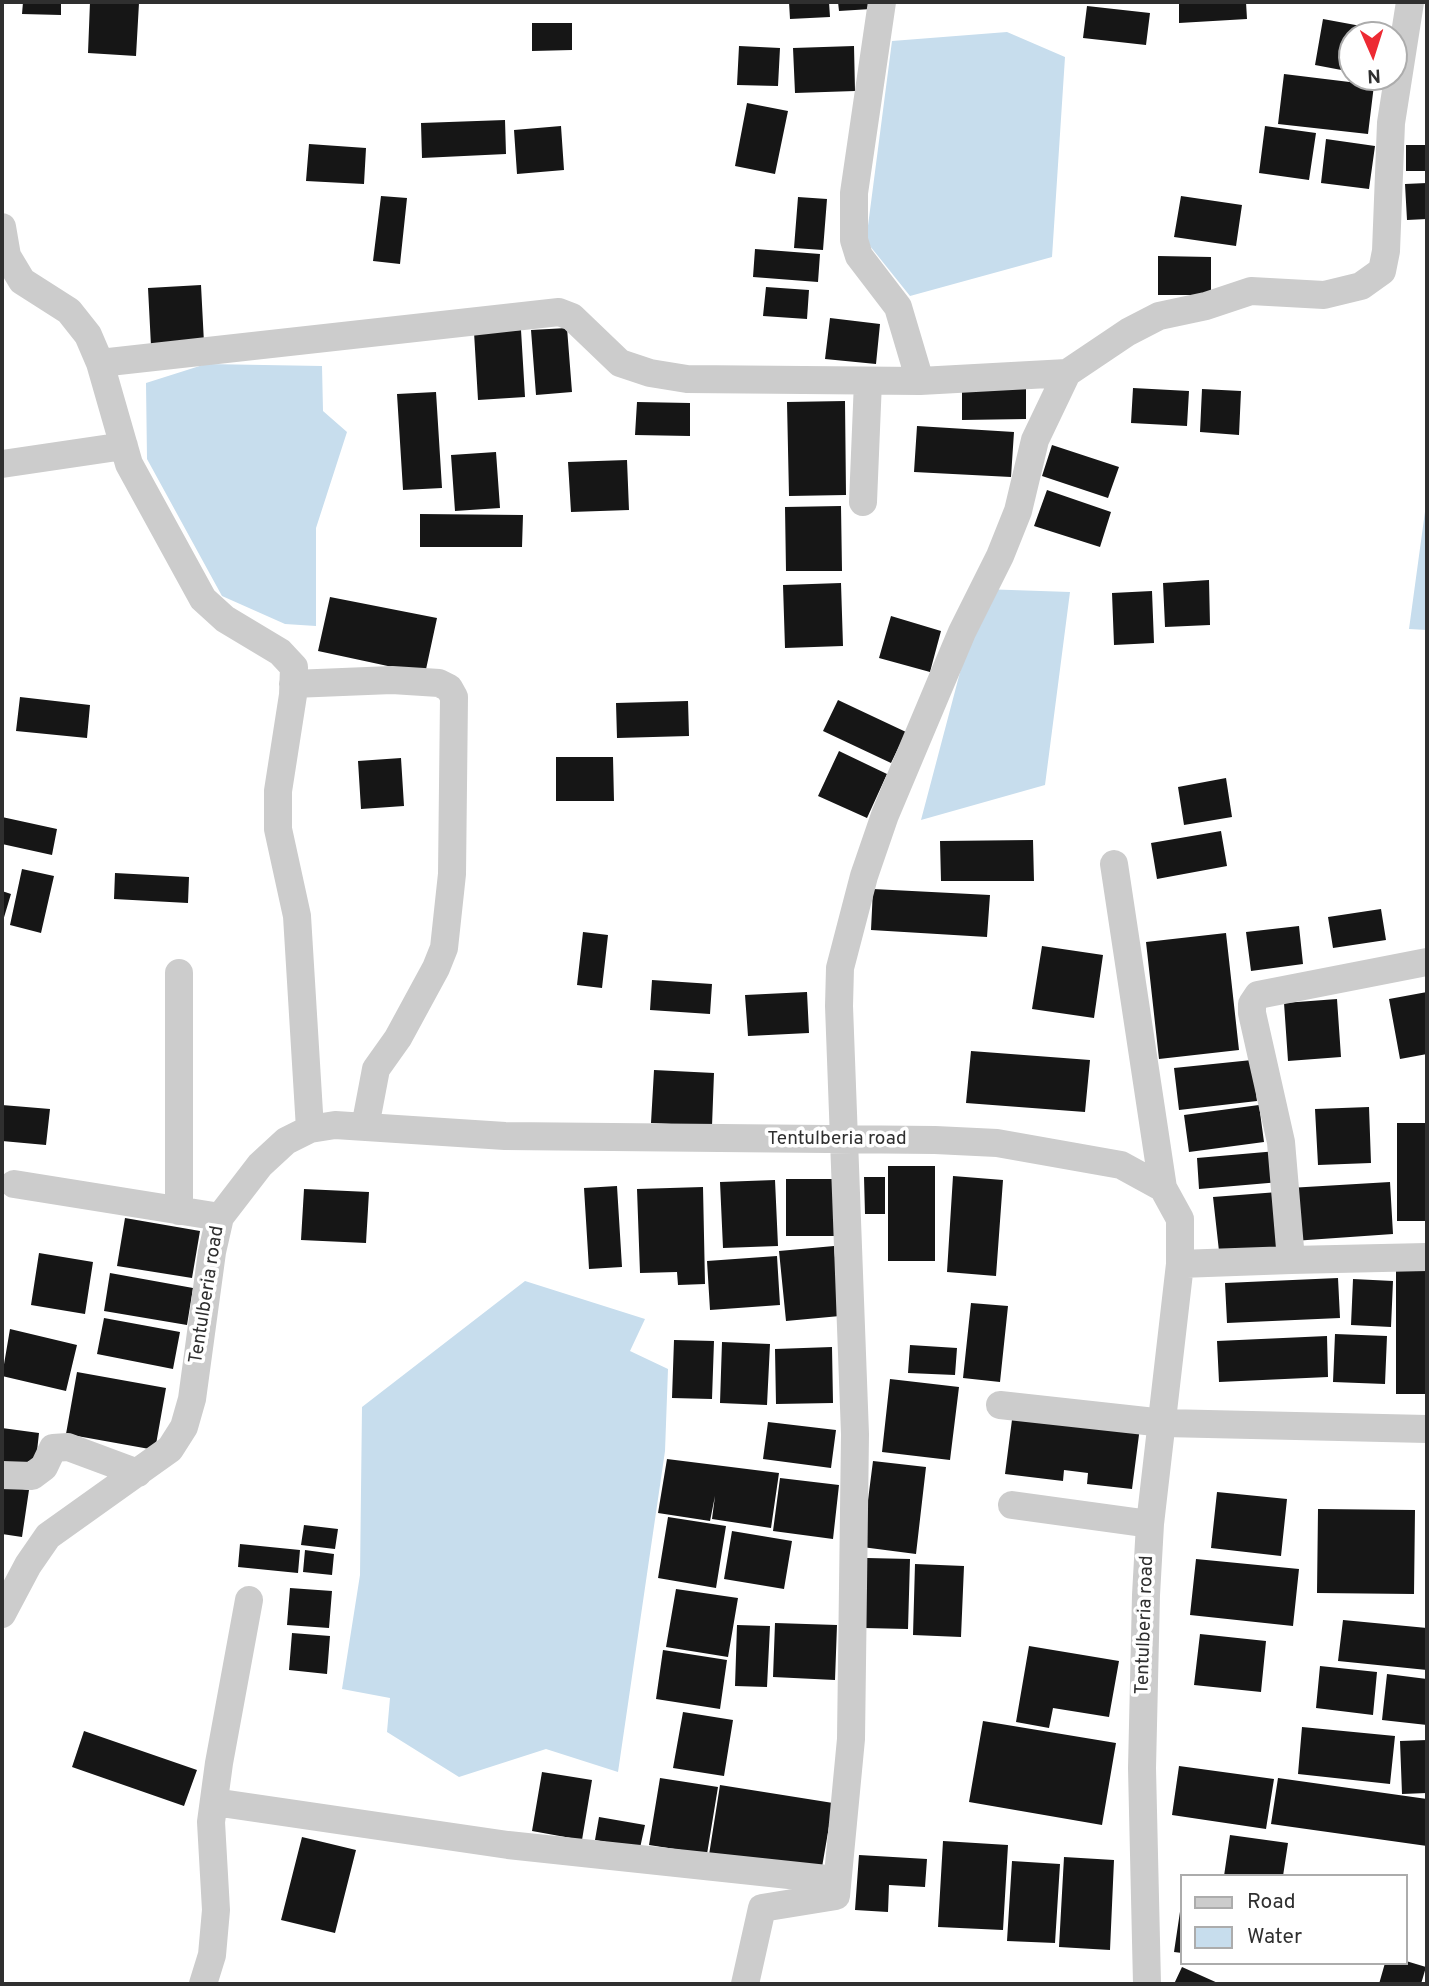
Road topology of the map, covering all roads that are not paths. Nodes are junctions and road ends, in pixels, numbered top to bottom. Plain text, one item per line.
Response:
1 (882, 2) edge
2 (1410, 2) edge
3 (2, 227) edge
4 (100, 363) junction
5 (1067, 373) junction
6 (868, 381) junction
7 (920, 382) junction
8 (124, 446) junction
9 (2, 464) edge
10 (863, 502) dead end
11 (293, 684) junction
12 (1114, 864) dead end
13 (1427, 962) edge
14 (180, 973) dead end
15 (365, 1128) junction
16 (310, 1129) junction
17 (846, 1139) junction
18 (13, 1184) dead end
19 (1163, 1188) junction
20 (179, 1211) junction
21 (220, 1217) junction
22 (1427, 1257) edge
23 (1291, 1260) junction
24 (1180, 1264) junction
25 (1000, 1405) dead end
26 (1164, 1423) junction
27 (1427, 1429) edge
28 (138, 1473) junction
29 (2, 1475) edge
30 (1012, 1505) dead end
31 (1150, 1524) junction
32 (249, 1600) dead end
33 (2, 1614) edge
34 (214, 1802) junction
35 (836, 1880) junction
36 (203, 1984) edge
37 (745, 1984) edge
38 (1147, 1984) edge

1 - 7 street
2 - 5 street
3 - 4 street
4 - 6 street
4 - 8 street
5 - 7 street
5 - 17 street
6 - 7 street
6 - 10 street
8 - 9 street
8 - 11 street
11 - 15 street
11 - 16 street
12 - 19 street
13 - 23 street
14 - 20 street
15 - 16 street, Tentulberia road
15 - 17 street, Tentulberia road
16 - 21 street, Tentulberia road
17 - 19 street, Tentulberia road
17 - 35 street
18 - 20 street
19 - 24 street, Tentulberia road
20 - 21 street
21 - 28 street, Tentulberia road
22 - 23 street
23 - 24 street
24 - 26 street, Tentulberia road
25 - 26 street
26 - 27 street
26 - 31 street, Tentulberia road
28 - 29 street
28 - 33 street, Tentulberia road
30 - 31 street
31 - 38 street, Tentulberia road
32 - 34 street
34 - 35 street
34 - 36 street
35 - 37 street

